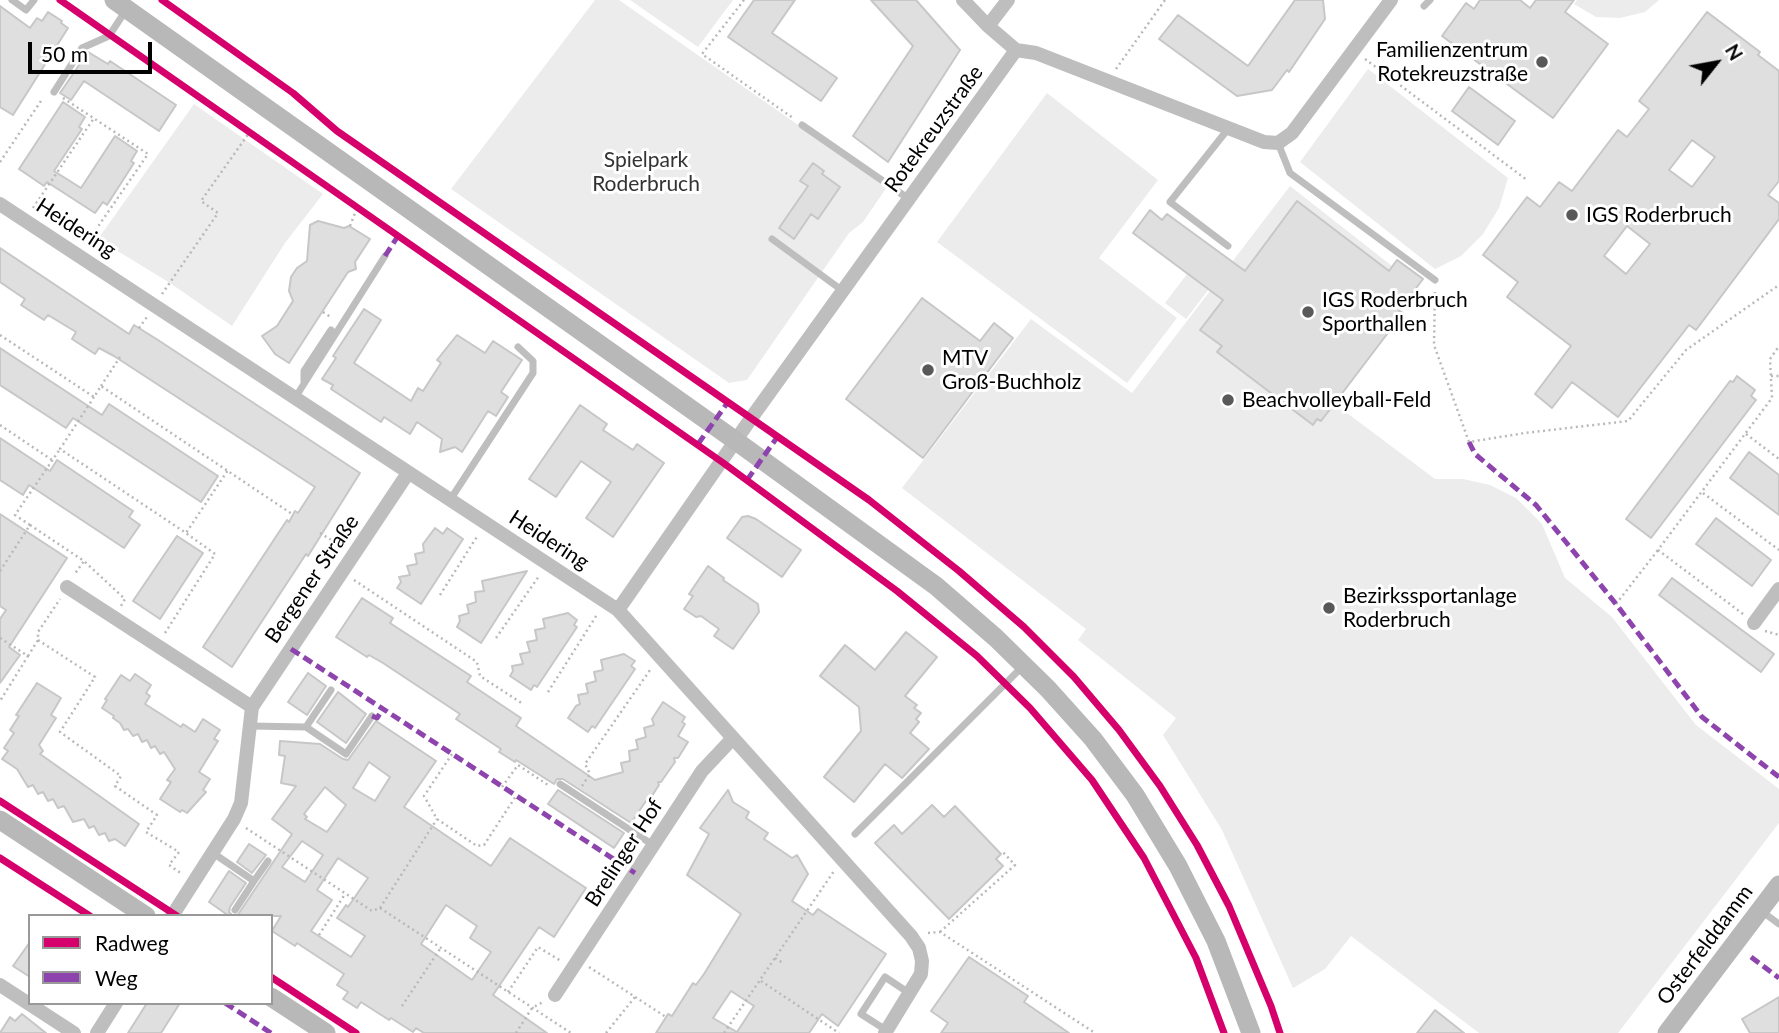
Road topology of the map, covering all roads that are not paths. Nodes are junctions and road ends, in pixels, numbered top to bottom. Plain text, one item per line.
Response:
1 (12, 0) edge
2 (34, 0) edge
3 (964, 0) edge
4 (1008, 0) edge
5 (1391, 0) edge
6 (120, 5) edge
7 (988, 26) junction
8 (1016, 50) junction
9 (54, 92) road end
10 (802, 125) road end
11 (1228, 129) junction
12 (1278, 143) junction
13 (909, 199) junction
14 (0, 204) edge
15 (772, 239) dead end
16 (1228, 246) dead end
17 (385, 256) dead end
18 (1435, 280) road end
19 (843, 291) junction
20 (331, 330) dead end
21 (518, 347) dead end
22 (304, 383) junction
23 (295, 399) junction
24 (736, 441) junction
25 (408, 473) junction
26 (450, 500) junction
27 (67, 587) dead end
28 (1779, 589) edge
29 (618, 610) junction
30 (1754, 623) road end
31 (1024, 665) junction
32 (331, 690) dead end
33 (252, 708) junction
34 (372, 716) dead end
35 (250, 726) junction
36 (306, 727) junction
37 (733, 738) junction
38 (560, 784) road end
39 (0, 820) edge
40 (855, 834) dead end
41 (653, 845) junction
42 (213, 853) junction
43 (268, 861) dead end
44 (254, 881) junction
45 (1779, 885) edge
46 (1760, 909) junction
47 (235, 911) dead end
48 (142, 914) edge
49 (173, 914) edge
50 (1779, 925) edge
51 (0, 985) edge
52 (911, 994) junction
53 (555, 995) dead end
54 (273, 998) edge
55 (28, 1003) edge
56 (31, 1005) edge
57 (115, 1005) edge
58 (891, 1031) edge
59 (74, 1033) edge
60 (97, 1033) edge
61 (326, 1033) edge
62 (1251, 1033) edge
63 (1667, 1033) edge

1 - 2 lane
3 - 7 street
4 - 7 street
5 - 12 street
6 - 9 lane
6 - 24 main road
7 - 8 street
8 - 11 street
8 - 13 street, Rotekreuzstraße
10 - 13 lane
11 - 12 street
11 - 16 lane
12 - 18 lane
13 - 19 street, Rotekreuzstraße
14 - 23 street, Heidering
15 - 19 lane
17 - 22 lane
19 - 24 street, Rotekreuzstraße
20 - 22 lane
21 - 26 lane
22 - 23 lane
23 - 25 street, Heidering
24 - 29 street, Rotekreuzstraße
24 - 31 main road
25 - 26 street, Heidering
25 - 33 street, Bergener Straße
26 - 29 street, Heidering
27 - 33 street
28 - 30 street
29 - 37 street, Heidering
31 - 40 lane
31 - 62 main road
32 - 36 lane
33 - 35 street, Bergener Straße
34 - 36 lane
35 - 36 lane
35 - 42 street, Bergener Straße
37 - 41 street, Brelinger Hof
37 - 52 street, Heidering
38 - 41 lane
39 - 48 main road
41 - 53 street, Brelinger Hof
42 - 44 lane
42 - 49 street, Bergener Straße
43 - 44 lane
44 - 47 lane
45 - 46 main road, Osterfelddamm
46 - 50 lane
46 - 63 main road, Osterfelddamm
51 - 55 street
52 - 58 street, Heidering
52 - 58 lane
54 - 61 main road
56 - 59 street
57 - 60 street

